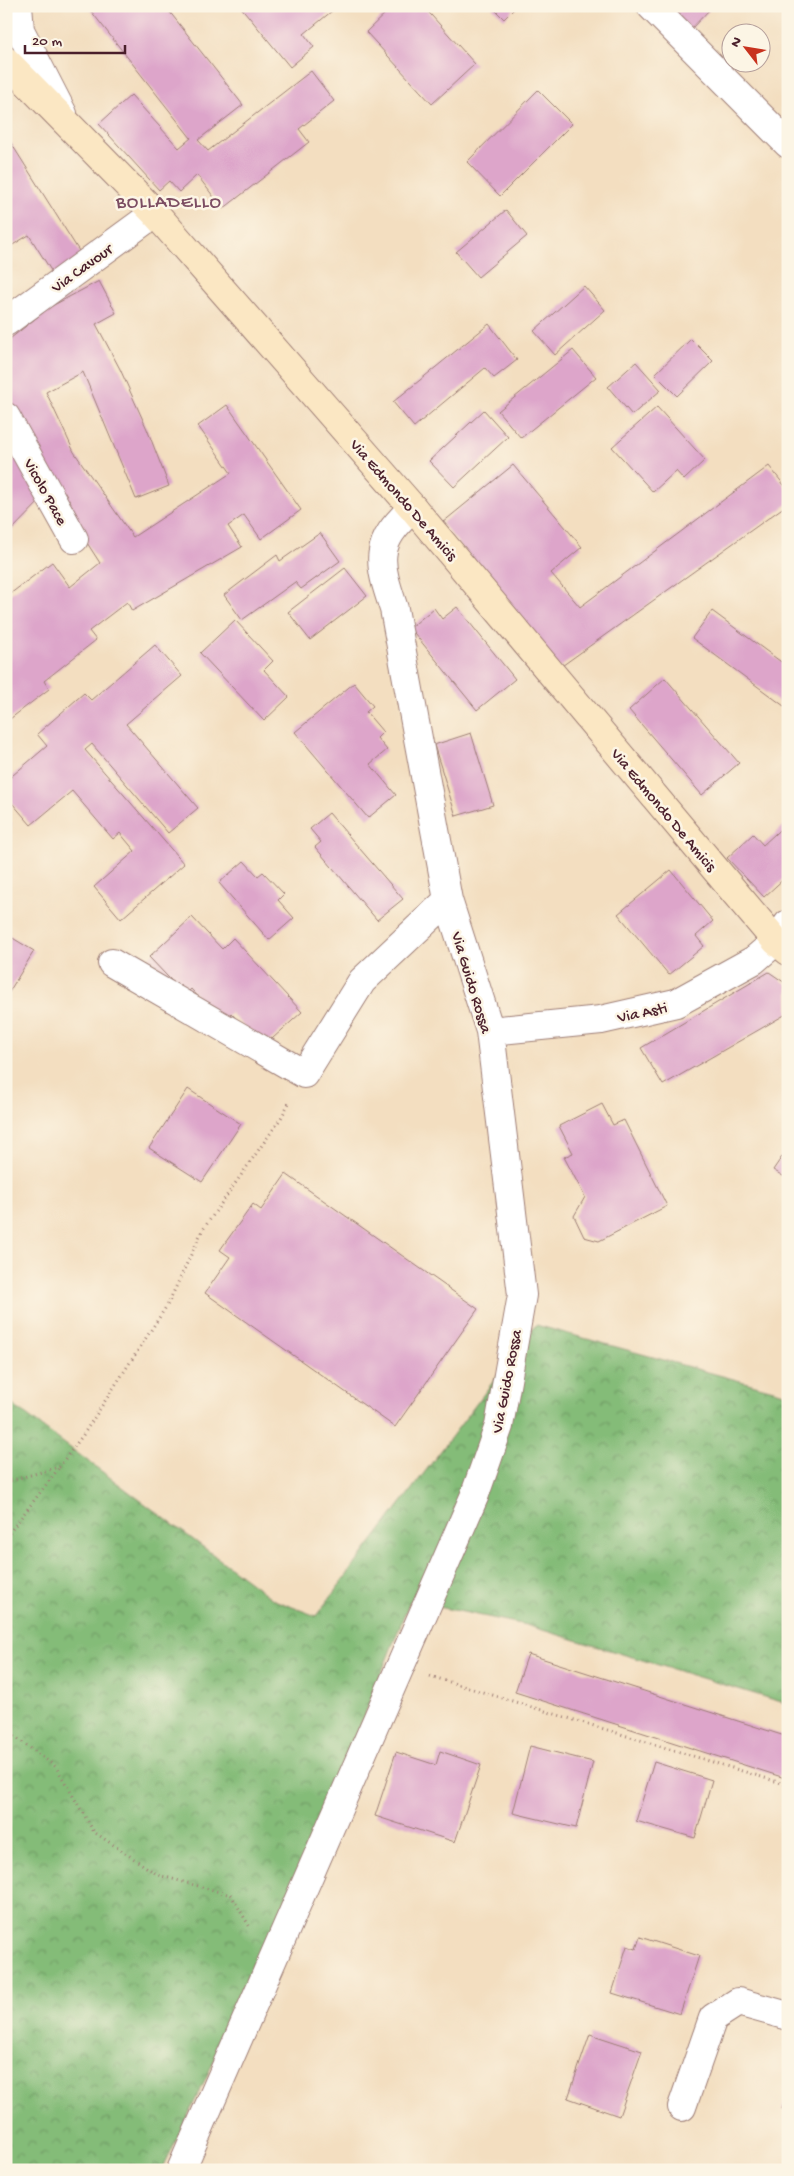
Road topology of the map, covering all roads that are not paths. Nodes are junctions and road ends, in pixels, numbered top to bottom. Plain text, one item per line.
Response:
1 (18, 6) edge
2 (651, 6) edge
3 (6, 61) edge
4 (68, 124) junction
5 (788, 144) edge
6 (155, 213) junction
7 (6, 322) edge
8 (6, 416) edge
9 (413, 508) junction
10 (74, 539) dead end
11 (448, 900) junction
12 (784, 938) edge
13 (112, 962) dead end
14 (490, 1031) junction
15 (788, 2016) edge
16 (682, 2107) dead end
17 (181, 2170) edge

1 - 4 street
2 - 5 street
3 - 4 street, Via Edmondo De Amicis
4 - 6 street, Via Edmondo De Amicis
6 - 7 street, Via Cavour
6 - 9 street, Via Edmondo De Amicis
8 - 10 street, Vicolo Pace
9 - 11 street, Via Guido Rossa
9 - 12 street, Via Edmondo De Amicis
11 - 13 street
11 - 14 street, Via Guido Rossa
12 - 14 street, Via Asti
14 - 17 street, Via Guido Rossa
15 - 16 street

